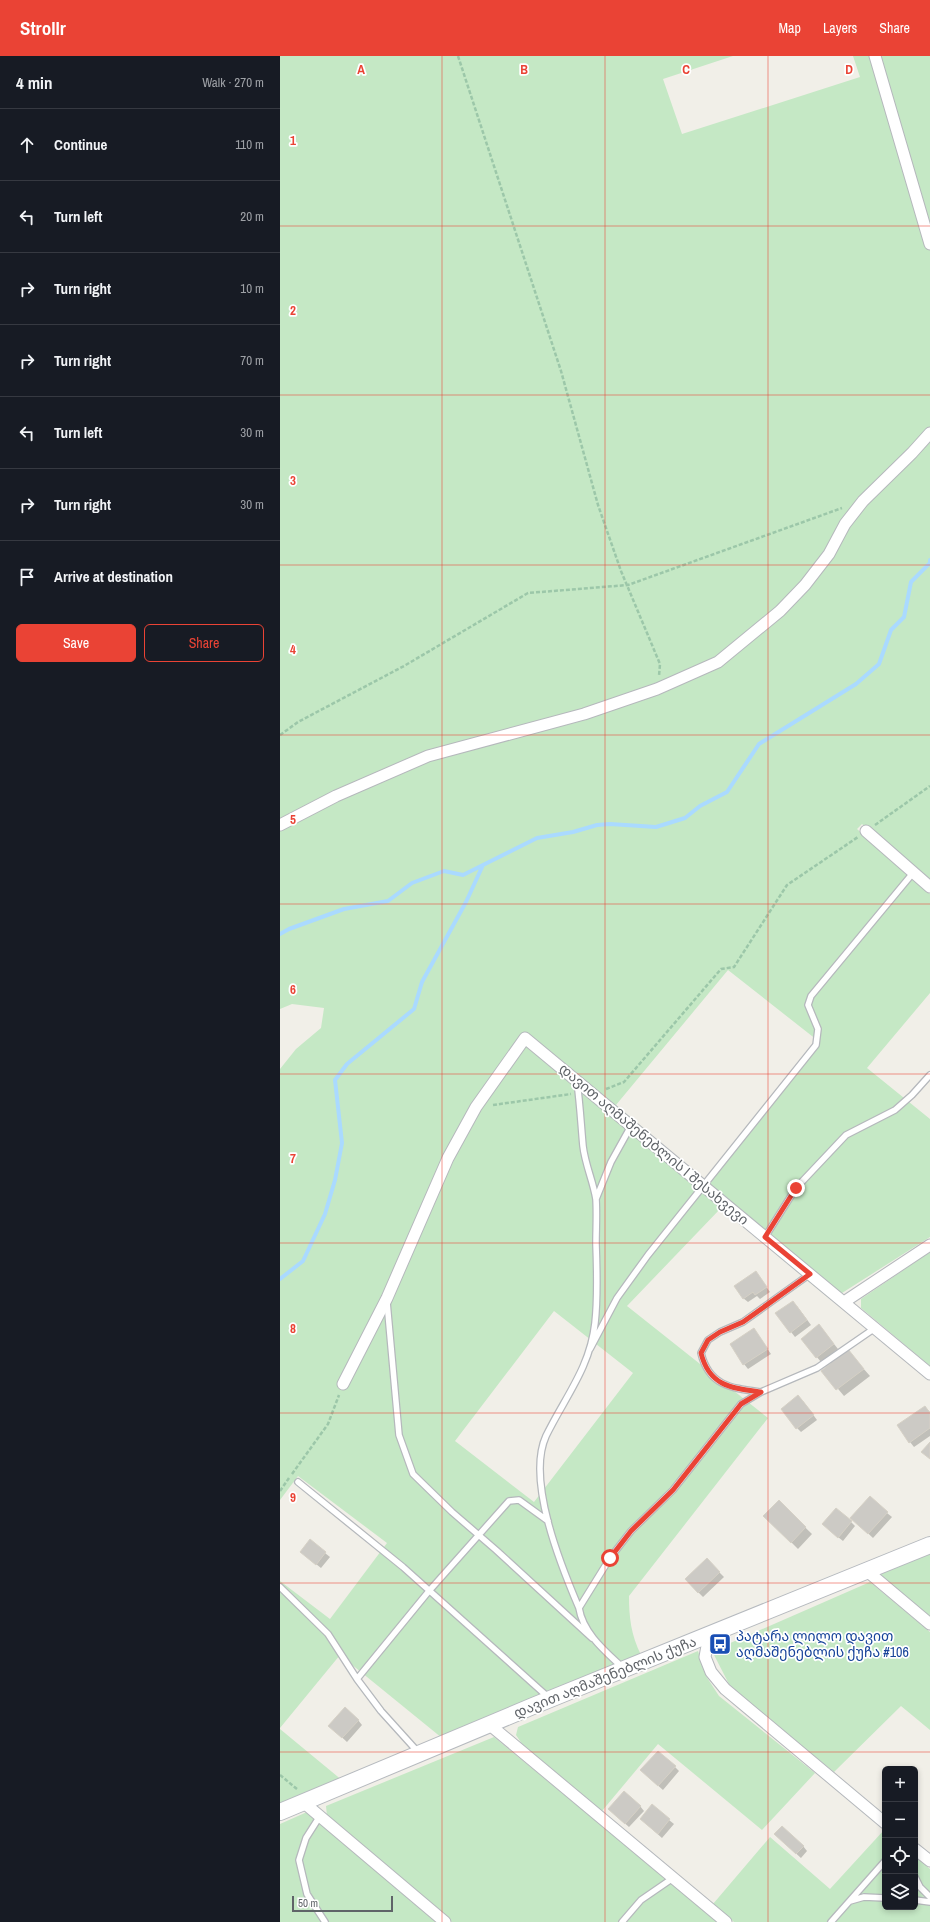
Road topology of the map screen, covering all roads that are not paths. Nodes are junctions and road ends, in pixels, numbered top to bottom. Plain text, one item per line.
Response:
1 (875, 56) edge
2 (930, 244) edge
3 (930, 433) edge
4 (280, 825) edge
5 (866, 831) road end
6 (913, 873) junction
7 (930, 887) edge
8 (930, 1075) edge
9 (576, 1080) junction
10 (631, 1126) junction
11 (704, 1186) junction
12 (596, 1199) junction
13 (765, 1237) junction
14 (930, 1245) edge
15 (810, 1274) junction
16 (387, 1298) junction
17 (844, 1302) junction
18 (875, 1328) junction
19 (590, 1349) junction
20 (930, 1374) edge
21 (343, 1384) road end
22 (761, 1392) junction
23 (298, 1482) dead end
24 (548, 1521) junction
25 (478, 1535) junction
26 (930, 1545) edge
27 (867, 1571) junction
28 (280, 1588) edge
29 (429, 1591) junction
30 (578, 1608) junction
31 (930, 1624) edge
32 (709, 1635) junction
33 (596, 1643) junction
34 (625, 1670) junction
35 (357, 1679) junction
36 (550, 1699) junction
37 (490, 1725) junction
38 (420, 1754) junction
39 (306, 1801) junction
40 (280, 1812) edge
41 (320, 1816) junction
42 (882, 1821) edge
43 (918, 1851) edge
44 (930, 1861) edge
45 (882, 1864) edge
46 (673, 1878) junction
47 (918, 1883) edge
48 (930, 1897) edge
49 (882, 1898) edge
50 (918, 1900) edge
51 (850, 1901) junction
52 (930, 1902) edge
53 (325, 1922) edge
54 (445, 1922) edge
55 (622, 1922) edge
56 (726, 1922) edge
57 (831, 1922) edge

1 - 2 street
3 - 4 street
5 - 6 street
6 - 7 street
6 - 11 lane
8 - 13 lane
9 - 10 street, დავით აღმაშენებლის I შესახვევი
9 - 12 lane
9 - 16 street, დავით აღმაშენებლის I შესახვევი
10 - 11 street, დავით აღმაშენებლის I შესახვევი
10 - 12 lane
11 - 13 street, დავით აღმაშენებლის I შესახვევი
11 - 19 lane
12 - 19 lane
13 - 15 street, დავით აღმაშენებლის I შესახვევი
14 - 17 street
15 - 17 street, დავით აღმაშენებლის I შესახვევი
15 - 22 lane
16 - 21 street
16 - 25 lane
17 - 18 street, დავით აღმაშენებლის I შესახვევი
18 - 20 street, დავით აღმაშენებლის I შესახვევი
18 - 22 lane
19 - 24 lane
22 - 30 lane
23 - 29 lane
24 - 25 lane
24 - 30 lane
25 - 29 lane
25 - 33 lane
26 - 27 street, დავით აღმაშენებლის ქუჩა
27 - 31 street
27 - 32 street, დავით აღმაშენებლის ქუჩა
28 - 35 lane
29 - 35 lane
29 - 36 lane
30 - 33 lane
32 - 34 street, დავით აღმაშენებლის ქუჩა
32 - 42 street
33 - 34 lane
34 - 36 street, დავით აღმაშენებლის ქუჩა
35 - 38 lane
36 - 37 street, დავით აღმაშენებლის ქუჩა
37 - 38 street, დავით აღმაშენებლის ქუჩა
37 - 46 street
38 - 39 street, დავით აღმაშენებლის ქუჩა
39 - 40 street, დავით აღმაშენებლის ქუჩა
39 - 41 street
41 - 53 lane
41 - 54 street
43 - 44 street
45 - 51 lane
46 - 55 lane
46 - 56 street
47 - 48 lane
49 - 51 lane
50 - 52 lane
51 - 57 lane

